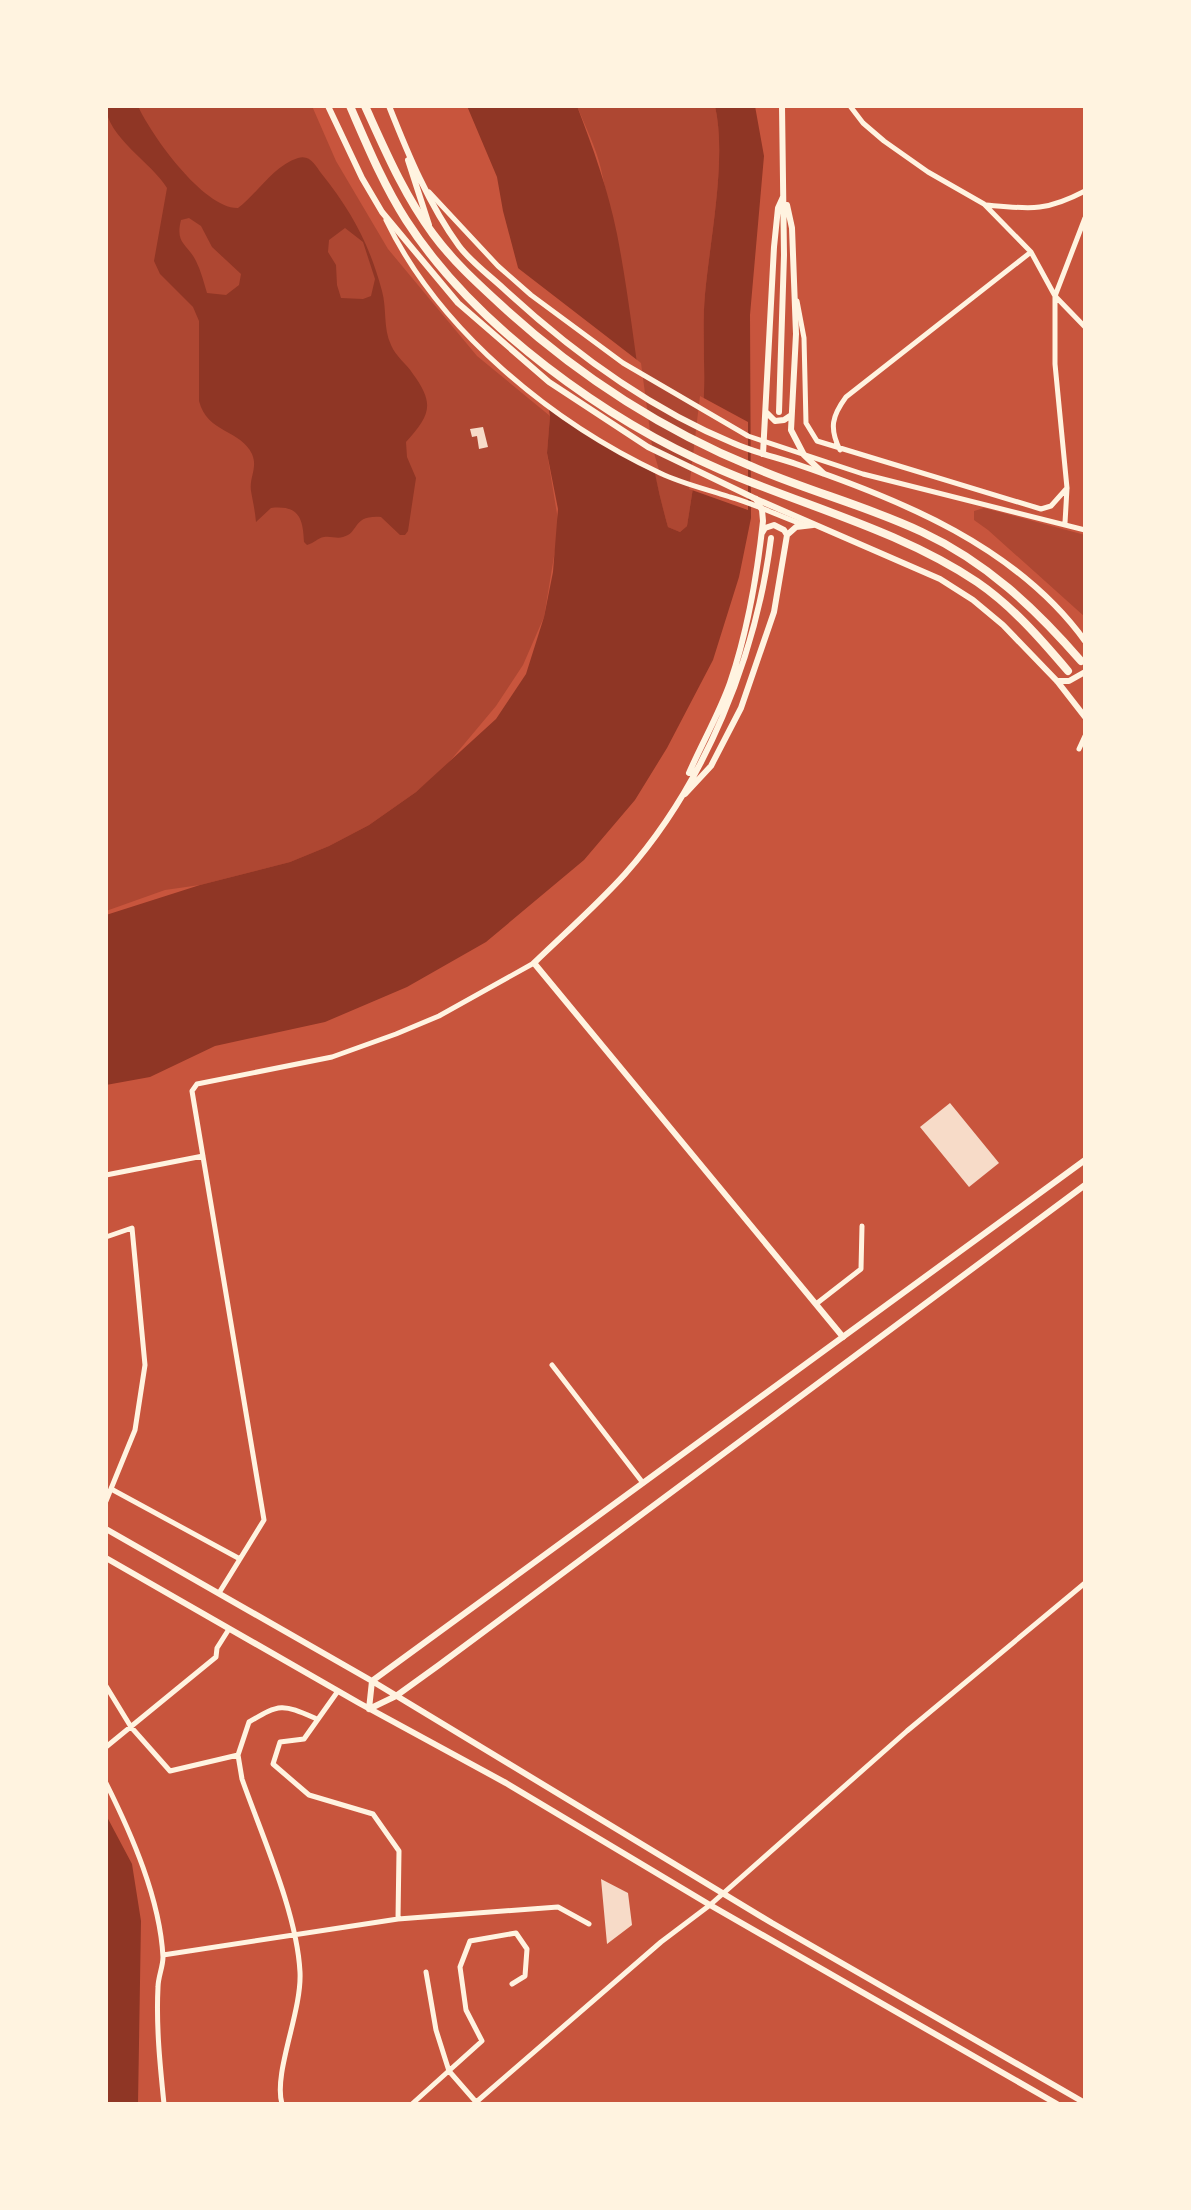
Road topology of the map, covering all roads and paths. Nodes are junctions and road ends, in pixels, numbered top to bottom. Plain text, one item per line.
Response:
1 (328, 106) edge
2 (350, 106) edge
3 (365, 106) edge
4 (389, 106) edge
5 (782, 106) edge
6 (850, 106) edge
7 (405, 148) junction
8 (426, 189) junction
9 (1085, 191) edge
10 (784, 194) junction
11 (984, 204) junction
12 (382, 212) junction
13 (1085, 218) edge
14 (432, 232) junction
15 (1031, 252) junction
16 (794, 289) junction
17 (1055, 296) junction
18 (1085, 327) edge
19 (779, 412) dead end
20 (767, 413) junction
21 (791, 415) junction
22 (765, 442) junction
23 (840, 450) junction
24 (763, 454) junction
25 (804, 455) junction
26 (826, 476) junction
27 (1067, 488) junction
28 (755, 498) junction
29 (762, 510) junction
30 (1065, 524) junction
31 (804, 525) junction
32 (818, 525) junction
33 (1085, 530) edge
34 (762, 533) junction
35 (787, 535) junction
36 (771, 538) dead end
37 (1085, 641) edge
38 (1081, 661) dead end
39 (1068, 671) dead end
40 (1085, 672) edge
41 (1057, 681) junction
42 (1085, 700) edge
43 (1075, 704) junction
44 (1085, 717) edge
45 (1085, 736) edge
46 (1079, 749) dead end
47 (677, 802) junction
48 (534, 963) junction
49 (203, 1156) junction
50 (1085, 1160) edge
51 (106, 1175) edge
52 (1085, 1185) edge
53 (862, 1226) dead end
54 (106, 1237) edge
55 (816, 1304) junction
56 (843, 1337) junction
57 (552, 1365) dead end
58 (643, 1483) junction
59 (113, 1490) junction
60 (106, 1501) edge
61 (106, 1529) edge
62 (106, 1558) edge
63 (240, 1559) junction
64 (1085, 1583) edge
65 (219, 1593) junction
66 (229, 1629) junction
67 (372, 1681) junction
68 (106, 1686) edge
69 (338, 1691) junction
70 (396, 1696) junction
71 (369, 1709) junction
72 (317, 1719) junction
73 (131, 1727) junction
74 (106, 1747) edge
75 (238, 1755) junction
76 (106, 1783) edge
77 (723, 1892) junction
78 (710, 1905) junction
79 (398, 1919) junction
80 (589, 1924) dead end
81 (296, 1934) junction
82 (163, 1955) junction
83 (426, 1972) dead end
84 (512, 1984) dead end
85 (449, 2071) junction
86 (475, 2103) edge
87 (1085, 2103) edge
88 (164, 2104) edge
89 (282, 2104) edge
90 (412, 2104) edge
91 (1057, 2104) edge

1 - 12 main road
2 - 39 highway
3 - 14 highway
4 - 7 main road
5 - 10 main road
6 - 11 street
7 - 8 main road
7 - 14 main road
8 - 22 street
8 - 24 main road
9 - 11 street
10 - 16 main road
10 - 19 main road
10 - 20 main road
11 - 15 street
12 - 28 main road
12 - 29 street
13 - 17 street
14 - 38 highway
15 - 17 street
15 - 23 street
16 - 21 main road
16 - 23 street
17 - 18 street
17 - 27 street
20 - 21 main road
20 - 22 main road
21 - 25 main road
22 - 24 main road
22 - 25 street
23 - 27 street
24 - 26 main road
25 - 26 main road
25 - 30 street
26 - 37 main road
27 - 30 street
28 - 29 main road
28 - 32 main road
29 - 31 street
29 - 34 main road
30 - 33 street
31 - 32 main road
31 - 35 main road
32 - 41 main road
34 - 35 main road
34 - 47 main road
35 - 47 main road
36 - 47 main road
40 - 41 main road
41 - 43 main road
42 - 43 main road
43 - 44 main road
45 - 46 street
47 - 48 main road
48 - 49 street
48 - 55 main road
49 - 51 street
49 - 63 street
50 - 56 main road
52 - 70 main road
53 - 55 street
54 - 59 street
55 - 56 main road
56 - 58 main road
57 - 58 street
58 - 67 main road
59 - 60 street
59 - 63 street
61 - 65 main road
62 - 66 main road
63 - 65 street
64 - 77 street
65 - 67 main road
66 - 69 main road
66 - 73 street
67 - 70 main road
67 - 71 main road
68 - 73 street
69 - 71 main road
69 - 72 street
70 - 71 main road
70 - 77 main road
71 - 78 main road
72 - 75 street
72 - 79 street
73 - 74 street
73 - 75 street
75 - 81 street
76 - 82 street
77 - 78 street
77 - 87 main road
78 - 86 street
78 - 91 main road
79 - 80 street
79 - 81 street
81 - 82 street
81 - 89 street
82 - 88 street
83 - 85 street
84 - 85 street
85 - 86 street
85 - 90 street

